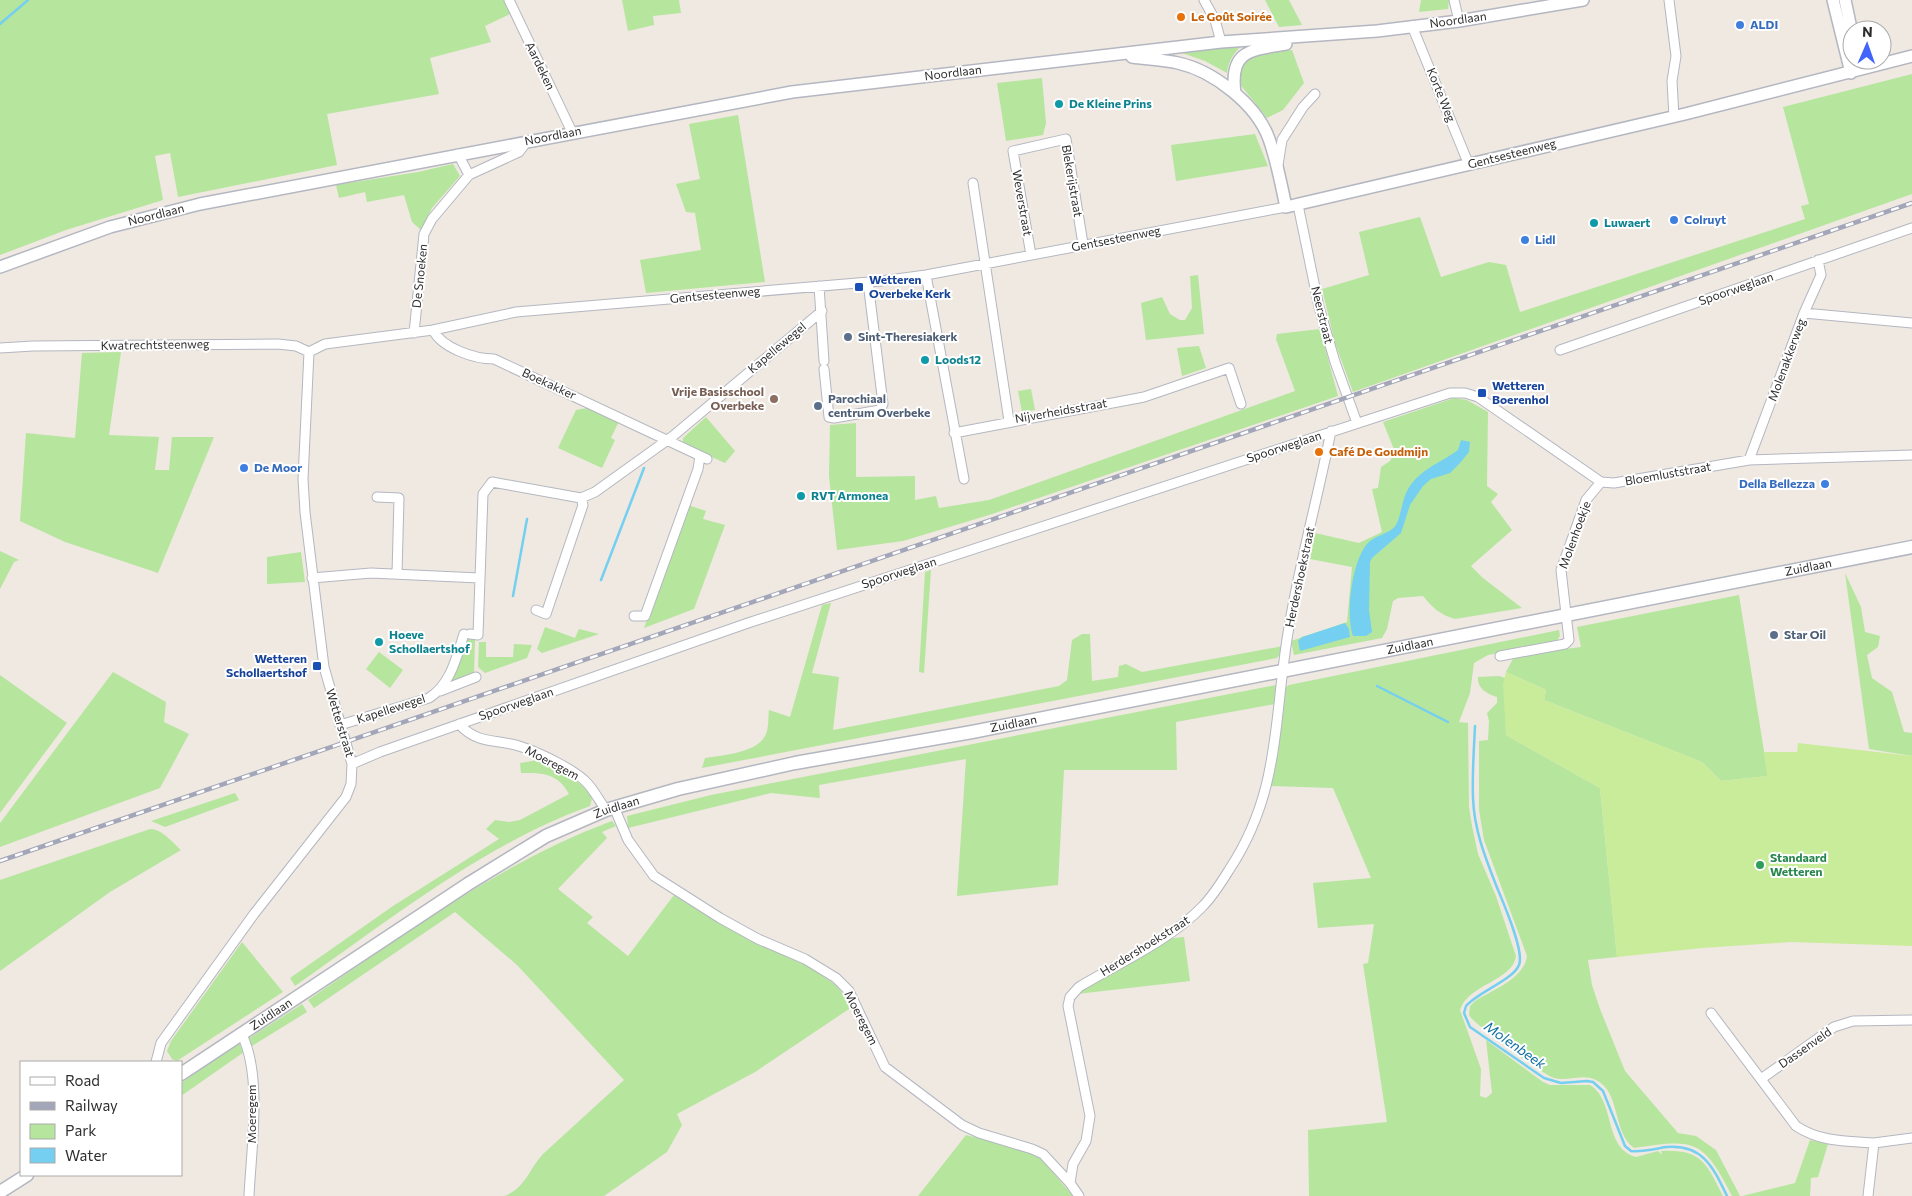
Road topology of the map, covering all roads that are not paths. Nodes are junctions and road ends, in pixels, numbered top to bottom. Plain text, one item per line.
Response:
1 (508, 0) edge
2 (1204, 0) edge
3 (1454, 0) edge
4 (1583, 0) edge
5 (1669, 0) edge
6 (1833, 0) edge
7 (1845, 0) edge
8 (1849, 20) edge
9 (1459, 21) junction
10 (1412, 26) junction
11 (1842, 26) edge
12 (1332, 35) junction
13 (1221, 42) junction
14 (1116, 55) junction
15 (1912, 56) edge
16 (1892, 60) edge
17 (1850, 70) edge
18 (1235, 93) junction
19 (1315, 94) dead end
20 (1674, 117) junction
21 (572, 132) junction
22 (527, 141) junction
23 (1013, 151) joint
24 (458, 154) junction
25 (1469, 164) junction
26 (1277, 167) junction
27 (469, 176) junction
28 (973, 183) dead end
29 (1298, 204) junction
30 (1286, 207) junction
31 (1912, 228) edge
32 (1083, 244) junction
33 (1031, 255) junction
34 (1818, 260) junction
35 (984, 264) junction
36 (0, 267) edge
37 (926, 275) junction
38 (868, 282) junction
39 (819, 286) junction
40 (822, 311) junction
41 (1804, 313) junction
42 (1912, 323) edge
43 (433, 330) junction
44 (414, 333) junction
45 (0, 348) edge
46 (1560, 350) dead end
47 (309, 352) junction
48 (1241, 404) dead end
49 (1010, 421) junction
50 (1357, 423) junction
51 (1332, 432) junction
52 (954, 433) junction
53 (668, 439) junction
54 (1912, 455) edge
55 (1749, 460) junction
56 (964, 478) dead end
57 (1602, 482) junction
58 (377, 497) dead end
59 (581, 498) junction
60 (1912, 547) edge
61 (397, 574) junction
62 (312, 578) junction
63 (479, 578) junction
64 (536, 610) dead end
65 (1567, 614) junction
66 (634, 616) dead end
67 (1500, 656) dead end
68 (1282, 670) junction
69 (476, 677) dead end
70 (440, 691) junction
71 (459, 724) junction
72 (340, 725) junction
73 (352, 764) junction
74 (610, 809) junction
75 (1711, 1013) dead end
76 (1912, 1020) edge
77 (241, 1033) junction
78 (156, 1061) edge
79 (182, 1073) edge
80 (1761, 1079) junction
81 (1912, 1138) edge
82 (1874, 1143) junction
83 (25, 1176) edge
84 (1070, 1182) junction
85 (0, 1192) edge
86 (250, 1196) edge
87 (1079, 1196) edge
88 (1868, 1196) edge

1 - 21 street, Aardeken
2 - 13 street
3 - 9 street
4 - 9 street, Noordlaan
5 - 20 street
6 - 11 street
7 - 8 street
9 - 10 street, Noordlaan
10 - 12 street, Noordlaan
10 - 25 street, Korte Weg
12 - 13 street, Noordlaan
12 - 18 street, Noordlaan
13 - 14 street, Noordlaan
14 - 18 street, Noordlaan
14 - 21 street, Noordlaan
15 - 16 street, Gentsesteenweg
17 - 20 street, Gentsesteenweg
18 - 26 street, Noordlaan
19 - 26 street
20 - 25 street, Gentsesteenweg
21 - 22 street, Noordlaan
22 - 24 street, Noordlaan
22 - 27 street, De Snoeken
23 - 32 street, Blekerijstraat
23 - 33 street, Weverstraat
24 - 27 street
24 - 36 street, Noordlaan
25 - 29 street, Gentsesteenweg
26 - 30 street, Noordlaan
27 - 44 street, De Snoeken
28 - 35 street, Nijverheidsstraat
29 - 30 street, Gentsesteenweg
29 - 50 street, Neerstraat
30 - 32 street, Gentsesteenweg
31 - 34 street, Spoorweglaan
32 - 33 street, Gentsesteenweg
33 - 35 street, Gentsesteenweg
34 - 41 street, Molenakkerweg
34 - 46 street, Spoorweglaan
35 - 37 street, Gentsesteenweg
35 - 49 street, Nijverheidsstraat
37 - 38 street, Gentsesteenweg
37 - 52 street
38 - 39 street, Gentsesteenweg
38 - 40 street
39 - 40 street
39 - 43 street, Gentsesteenweg
40 - 53 street, Kapellewegel
41 - 42 street
41 - 55 street, Molenakkerweg
43 - 44 street, Gentsesteenweg
43 - 53 street, Boekakker
44 - 47 street, Gentsesteenweg
45 - 47 street, Kwatrechtsteenweg
47 - 62 street, Wetterstraat
48 - 49 street, Nijverheidsstraat
49 - 52 street
50 - 51 street, Spoorweglaan
50 - 57 street, Spoorweglaan
51 - 68 street, Herdershoekstraat
51 - 71 street, Spoorweglaan
52 - 56 street
53 - 59 street, Kapellewegel
53 - 66 street
54 - 55 street, Bloemluststraat
55 - 57 street, Bloemluststraat
57 - 65 street, Molenhoekje
58 - 61 street
59 - 63 street, Kapellewegel
59 - 64 street
60 - 65 main road, Zuidlaan
61 - 62 street
61 - 63 street
62 - 72 street, Wetterstraat
63 - 70 street, Kapellewegel
65 - 67 street, Molenhoekje
65 - 68 main road, Zuidlaan
68 - 74 main road, Zuidlaan
68 - 84 street, Herdershoekstraat
69 - 70 street, Kapellewegel
70 - 72 street, Kapellewegel
71 - 73 street, Spoorweglaan
71 - 74 street, Moeregem
72 - 73 street, Wetterstraat
73 - 78 street, Wetterstraat
74 - 77 main road, Zuidlaan
74 - 84 street, Moeregem
75 - 80 street
76 - 80 street, Dassenveld
77 - 79 main road, Zuidlaan
77 - 86 street, Moeregem
80 - 82 street
81 - 82 street
82 - 88 street
83 - 85 main road
84 - 87 street

